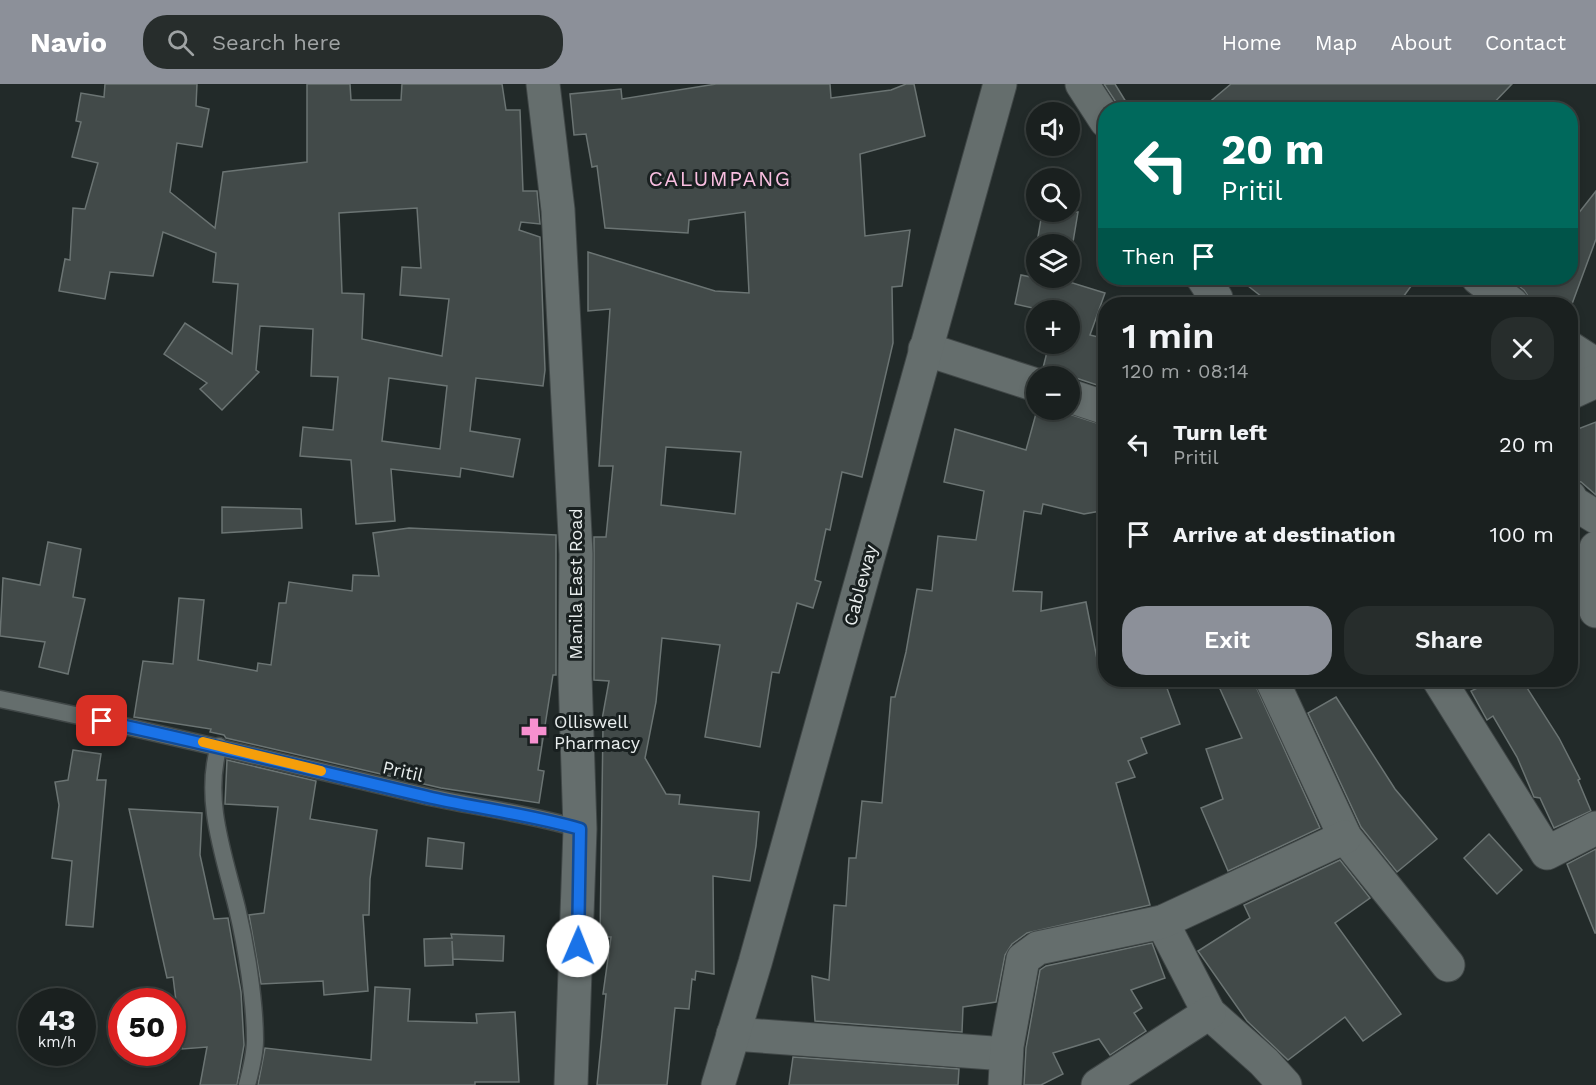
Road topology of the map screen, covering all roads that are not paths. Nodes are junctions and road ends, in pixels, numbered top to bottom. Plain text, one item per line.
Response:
1 (543, 84) edge
2 (1000, 84) edge
3 (1082, 84) edge
4 (1098, 109) edge
5 (1487, 285) edge
6 (1503, 297) edge
7 (925, 349) junction
8 (1578, 353) edge
9 (1596, 365) edge
10 (1596, 381) edge
11 (1026, 382) edge
12 (1578, 389) edge
13 (1080, 399) edge
14 (1098, 405) edge
15 (1596, 548) edge
16 (1596, 611) edge
17 (1275, 687) edge
18 (1443, 687) edge
19 (0, 699) edge
20 (219, 746) junction
21 (1596, 828) edge
22 (580, 829) junction
23 (1345, 837) junction
24 (1162, 922) junction
25 (1448, 965) dead end
26 (1209, 1013) junction
27 (734, 1034) junction
28 (1006, 1070) edge
29 (247, 1085) edge
30 (571, 1085) edge
31 (718, 1085) edge
32 (1098, 1085) edge
33 (1285, 1085) edge

1 - 22 street, Manila East Road
2 - 7 street, Cableway
3 - 4 street
5 - 6 street
7 - 11 street
7 - 27 street, Cableway
8 - 9 street
10 - 12 street
13 - 14 street
15 - 16 street
17 - 23 street
18 - 21 street
19 - 20 lane, Pritil
20 - 22 lane, Pritil
20 - 29 lane
22 - 30 street, Manila East Road
23 - 24 street
23 - 25 street
24 - 26 street
24 - 28 street
26 - 32 street
26 - 33 street
27 - 28 street
27 - 31 street, Cableway

